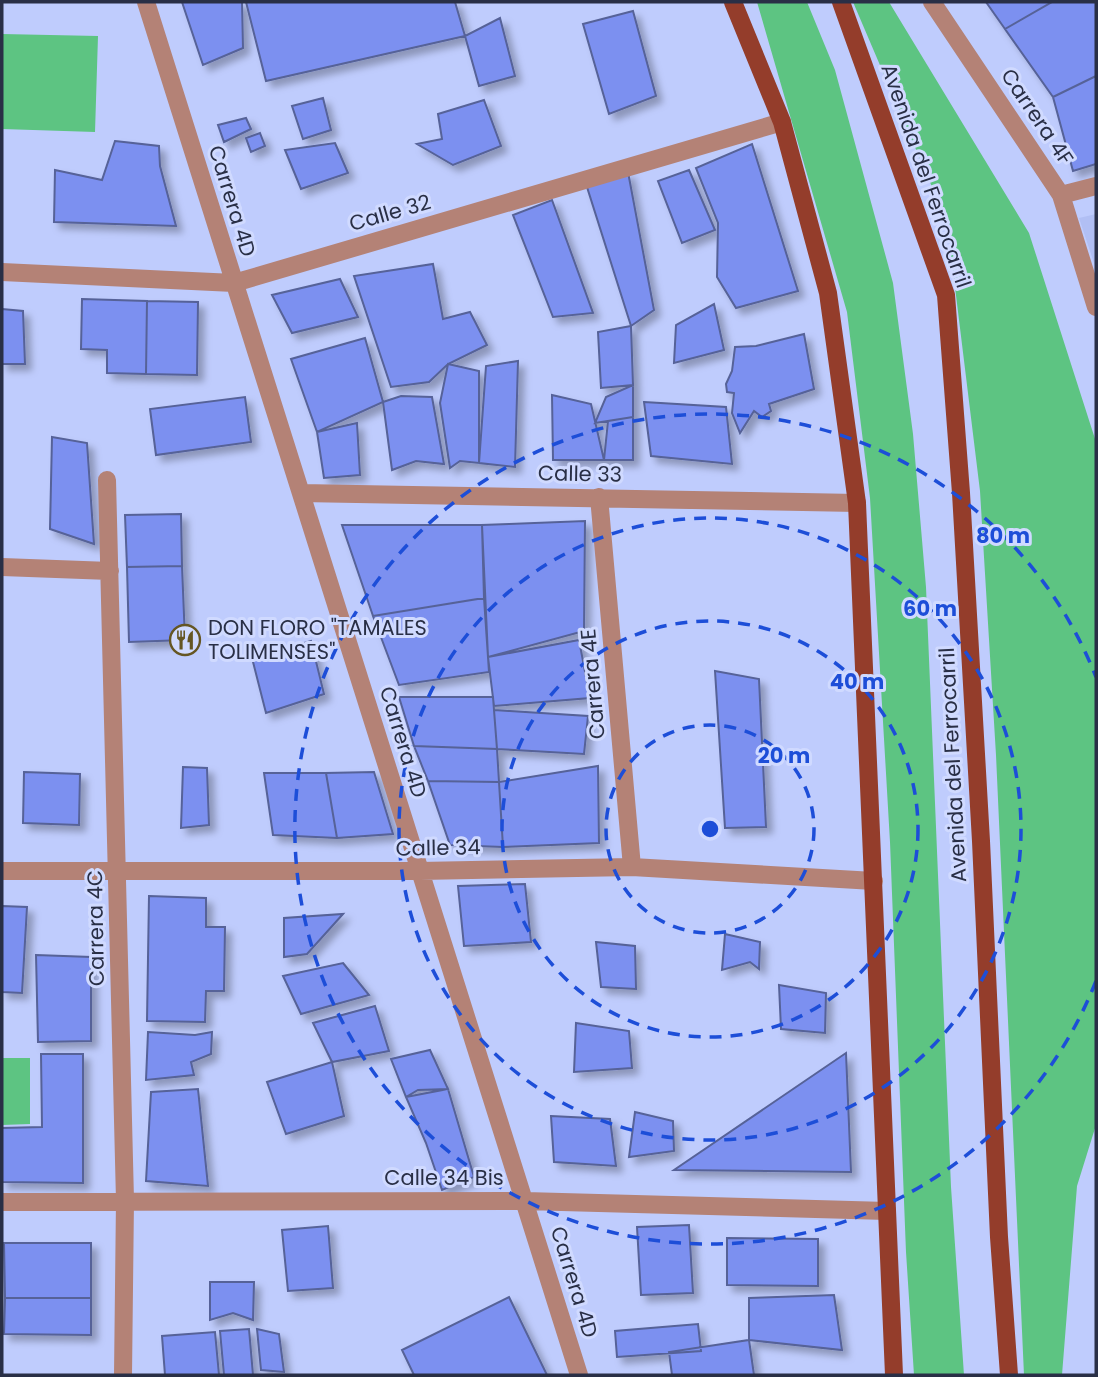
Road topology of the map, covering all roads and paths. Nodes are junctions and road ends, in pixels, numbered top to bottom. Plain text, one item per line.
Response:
1 (146, 2) edge
2 (733, 2) edge
3 (841, 2) edge
4 (932, 2) edge
5 (782, 122) junction
6 (1096, 186) edge
7 (1061, 195) junction
8 (2, 272) edge
9 (234, 283) junction
10 (1096, 307) edge
11 (107, 480) dead end
12 (302, 493) junction
13 (599, 497) junction
14 (857, 503) junction
15 (2, 567) edge
16 (110, 570) junction
17 (632, 867) junction
18 (2, 871) edge
19 (117, 871) junction
20 (420, 871) junction
21 (874, 881) junction
22 (125, 1200) junction
23 (525, 1201) junction
24 (2, 1202) edge
25 (887, 1211) junction
26 (123, 1375) edge
27 (579, 1375) edge
28 (894, 1375) edge
29 (1009, 1375) edge

1 - 9 street, Carrera 4D
2 - 5 main road
3 - 29 main road, Avenida del Ferrocarril
4 - 7 street, Carrera 4F
5 - 9 street, Calle 32
5 - 14 main road
6 - 7 street
7 - 10 street, Carrera 4F
8 - 9 street, Calle 32
9 - 12 street, Carrera 4D
11 - 16 street, Carrera 4C
12 - 13 street, Calle 33
12 - 20 street, Carrera 4D
13 - 14 street, Calle 33
13 - 17 street, Carrera 4E
14 - 21 main road
15 - 16 street
16 - 19 street, Carrera 4C
17 - 20 street, Calle 34
17 - 21 street, Calle 34
18 - 19 street, Calle 34
19 - 20 street, Calle 34
19 - 22 street, Carrera 4C
20 - 23 street, Carrera 4D
21 - 25 main road
22 - 23 street, Calle 34 Bis
22 - 24 street, Calle 34 Bis
22 - 26 street, Carrera 4C
23 - 25 street, Calle 34 Bis
23 - 27 street, Carrera 4D
25 - 28 main road

